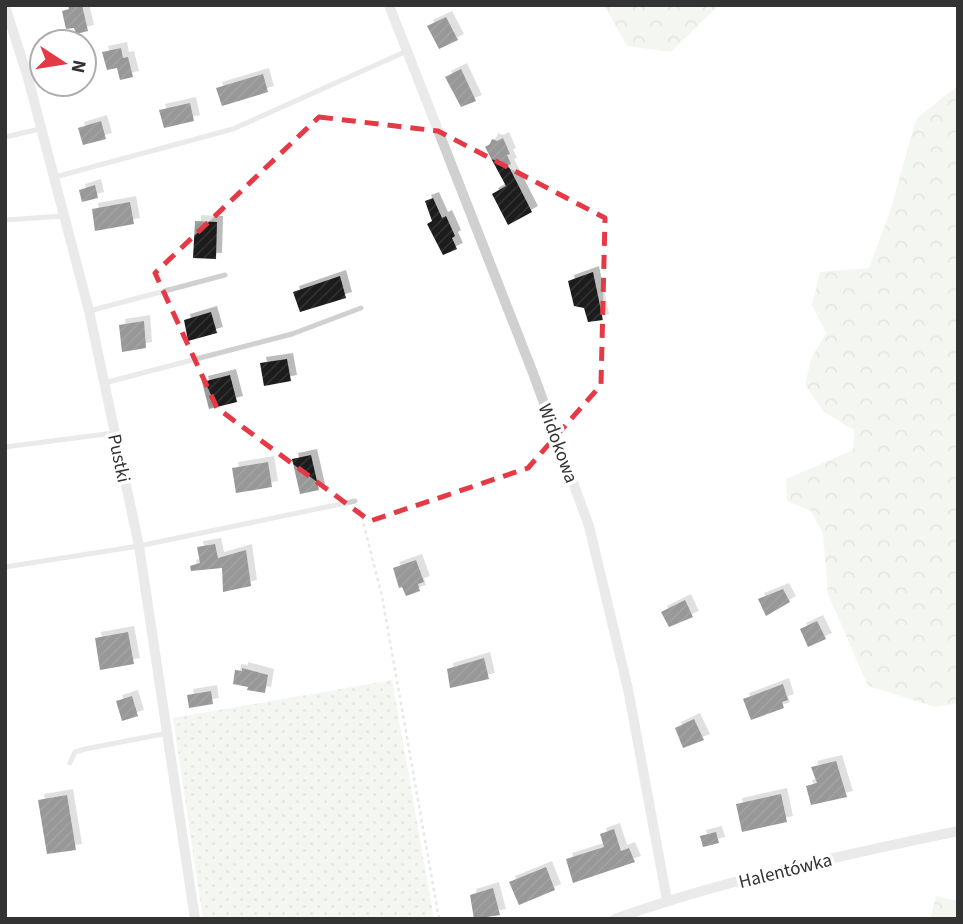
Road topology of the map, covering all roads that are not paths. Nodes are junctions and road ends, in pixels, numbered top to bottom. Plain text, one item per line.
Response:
1 (5, 5) edge
2 (388, 5) edge
3 (407, 51) junction
4 (40, 129) junction
5 (5, 137) edge
6 (54, 177) junction
7 (64, 216) junction
8 (5, 220) edge
9 (225, 275) dead end
10 (360, 308) dead end
11 (89, 311) junction
12 (104, 383) junction
13 (114, 433) junction
14 (5, 447) edge
15 (355, 501) road end
16 (139, 546) junction
17 (5, 567) edge
18 (168, 733) junction
19 (70, 764) dead end
20 (958, 831) edge
21 (667, 900) junction
22 (195, 919) edge
23 (615, 919) edge

1 - 4 street, Pustki
2 - 3 street, Widokowa
3 - 6 lane
3 - 21 street, Widokowa
4 - 5 lane
4 - 6 street, Pustki
6 - 7 street, Pustki
7 - 8 lane
7 - 11 street, Pustki
9 - 11 lane
10 - 12 lane
11 - 12 street, Pustki
12 - 13 street, Pustki
13 - 14 lane
13 - 16 street, Pustki
15 - 16 lane
16 - 17 lane
16 - 18 street, Pustki
18 - 19 lane
18 - 22 street, Pustki
20 - 21 street, Halentówka
21 - 23 street, Halentówka

